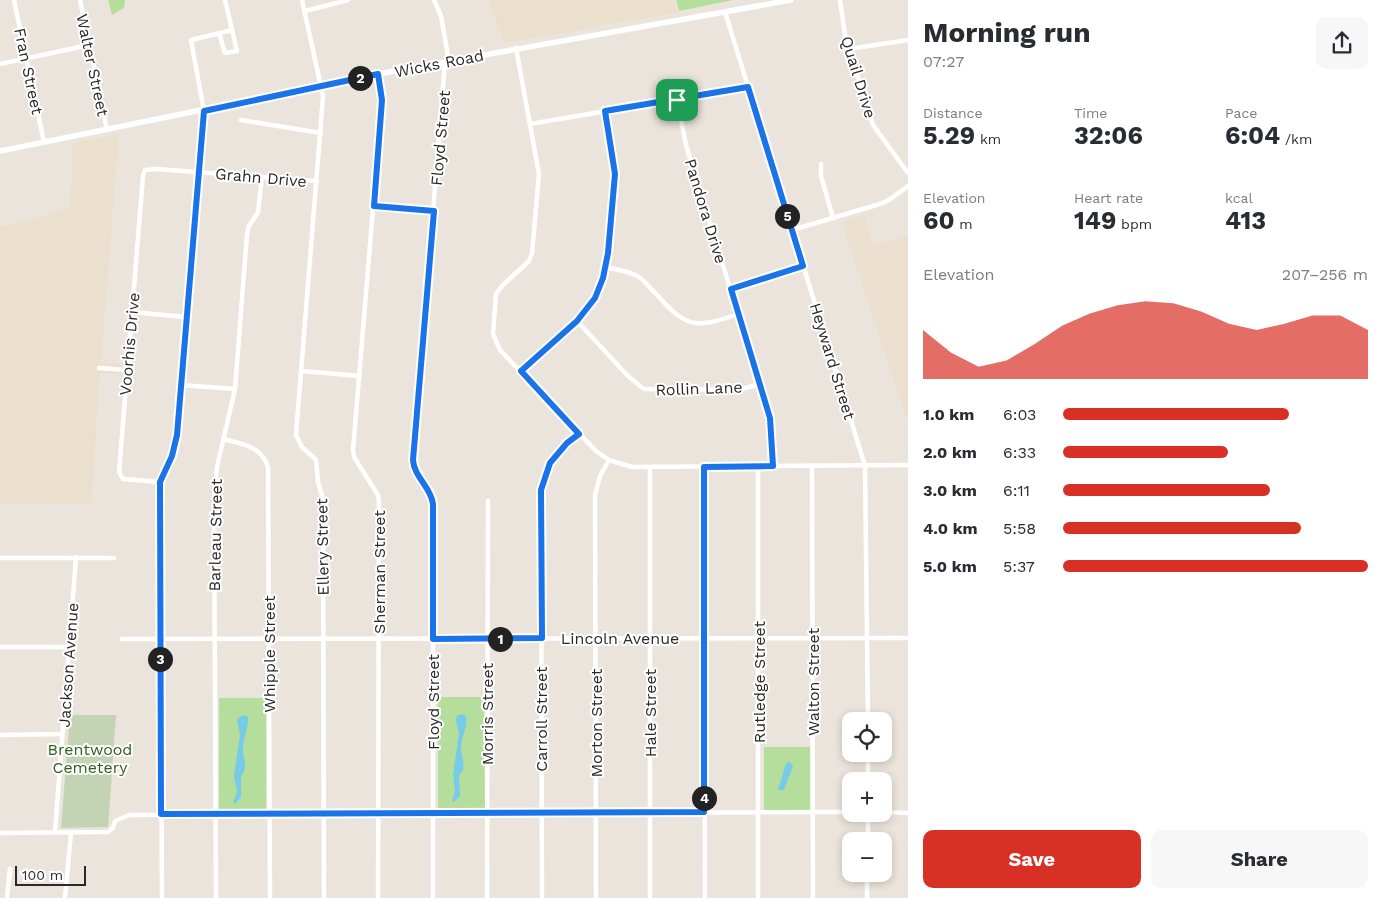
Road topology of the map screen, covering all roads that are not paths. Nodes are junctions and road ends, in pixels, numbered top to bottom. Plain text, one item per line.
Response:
1 (14, 0) edge
2 (80, 0) edge
3 (225, 0) edge
4 (302, 0) edge
5 (348, 0) edge
6 (434, 0) edge
7 (791, 0) edge
8 (840, 0) edge
9 (783, 1) edge
10 (304, 11) junction
11 (725, 12) junction
12 (232, 30) junction
13 (219, 32) junction
14 (908, 40) edge
15 (89, 45) junction
16 (516, 48) junction
17 (849, 49) junction
18 (26, 58) junction
19 (447, 62) junction
20 (0, 64) edge
21 (378, 74) junction
22 (322, 86) junction
23 (748, 87) junction
24 (677, 100) junction
25 (204, 111) junction
26 (605, 111) junction
27 (241, 120) dead end
28 (530, 124) junction
29 (107, 130) junction
30 (321, 133) junction
31 (44, 142) junction
32 (0, 152) edge
33 (820, 164) dead end
34 (145, 170) joint
35 (198, 172) junction
36 (908, 173) edge
37 (262, 177) junction
38 (317, 181) junction
39 (908, 186) edge
40 (374, 206) junction
41 (434, 211) junction
42 (833, 218) junction
43 (792, 230) junction
44 (803, 266) junction
45 (606, 267) junction
46 (731, 289) junction
47 (132, 312) junction
48 (738, 314) junction
49 (186, 317) junction
50 (577, 321) junction
51 (99, 368) dead end
52 (127, 370) junction
53 (302, 371) junction
54 (521, 371) junction
55 (360, 376) junction
56 (760, 384) junction
57 (181, 385) junction
58 (235, 389) junction
59 (579, 434) junction
60 (223, 440) junction
61 (609, 460) junction
62 (908, 465) edge
63 (758, 466) junction
64 (773, 466) junction
65 (812, 466) junction
66 (865, 466) junction
67 (704, 467) junction
68 (650, 468) junction
69 (160, 482) junction
70 (488, 501) dead end
71 (76, 557) junction
72 (0, 558) edge
73 (114, 558) dead end
74 (542, 638) junction
75 (596, 638) junction
76 (650, 638) junction
77 (704, 638) junction
78 (759, 638) junction
79 (813, 638) junction
80 (868, 638) junction
81 (908, 638) edge
82 (122, 639) dead end
83 (160, 639) junction
84 (214, 639) junction
85 (269, 639) junction
86 (324, 639) junction
87 (379, 639) junction
88 (433, 639) junction
89 (487, 639) junction
90 (70, 646) junction
91 (0, 647) edge
92 (868, 712) edge
93 (62, 734) junction
94 (0, 736) edge
95 (650, 812) junction
96 (704, 812) junction
97 (758, 812) junction
98 (842, 812) edge
99 (892, 812) edge
100 (541, 813) junction
101 (595, 813) junction
102 (813, 813) junction
103 (908, 813) edge
104 (161, 814) junction
105 (215, 814) junction
106 (270, 814) junction
107 (324, 814) junction
108 (379, 814) junction
109 (432, 814) junction
110 (487, 814) junction
111 (55, 832) junction
112 (71, 832) junction
113 (0, 833) edge
114 (10, 869) dead end
115 (867, 882) edge
116 (7, 898) edge
117 (65, 898) edge
118 (162, 898) edge
119 (216, 898) edge
120 (270, 898) edge
121 (324, 898) edge
122 (378, 898) edge
123 (433, 898) edge
124 (487, 898) edge
125 (542, 898) edge
126 (596, 898) edge
127 (650, 898) edge
128 (705, 898) edge
129 (758, 898) edge
130 (813, 898) edge
131 (867, 898) edge

1 - 18 street, Fran Street
2 - 15 street, Walter Street
3 - 12 street
4 - 10 street, Ellery Street
5 - 10 street
6 - 19 street, Floyd Street
7 - 9 main road, Wicks Road
8 - 17 street, Quail Drive
9 - 11 main road, Wicks Road
10 - 22 street, Ellery Street
11 - 16 main road, Wicks Road
11 - 23 street, Heyward Street
12 - 13 street
12 - 13 street
13 - 25 street
14 - 17 street
15 - 18 street
15 - 29 street, Walter Street
16 - 19 main road, Wicks Road
16 - 28 street
17 - 36 street, Quail Drive
18 - 20 street
18 - 31 street, Fran Street
19 - 21 main road, Wicks Road
19 - 41 street, Floyd Street
21 - 22 main road, Wicks Road
21 - 40 street, Sherman Street
22 - 25 main road, Wicks Road
22 - 30 street, Ellery Street
23 - 24 street
23 - 43 street, Heyward Street
24 - 26 street
24 - 46 street, Pandora Drive
25 - 29 main road, Wicks Road
25 - 35 street
26 - 28 street
26 - 45 street
27 - 30 street
28 - 54 street
29 - 31 main road, Wicks Road
30 - 38 street, Ellery Street
31 - 32 main road, Wicks Road
33 - 42 street
34 - 35 street, Grahn Drive
34 - 47 street, Voorhis Drive
35 - 37 street, Grahn Drive
35 - 49 street
37 - 38 street, Grahn Drive
37 - 58 street, Barleau Street
38 - 53 street, Ellery Street
39 - 42 street
40 - 41 street
40 - 55 street, Sherman Street
41 - 88 street, Floyd Street
42 - 43 street
43 - 44 street, Heyward Street
44 - 46 street
44 - 66 street, Heyward Street
45 - 48 street
45 - 50 street
46 - 48 street, Pandora Drive
47 - 49 street
47 - 52 street, Voorhis Drive
48 - 56 street, Pandora Drive
49 - 57 street
50 - 54 street
50 - 56 street, Rollin Lane
51 - 52 street
52 - 69 street, Voorhis Drive
53 - 55 street
53 - 86 street, Ellery Street
54 - 59 street
55 - 87 street, Sherman Street
56 - 64 street, Pandora Drive
57 - 58 street
57 - 69 street
58 - 60 street, Barleau Street
59 - 61 street
59 - 74 street, Carroll Street
60 - 84 street, Barleau Street
60 - 85 street, Whipple Street
61 - 68 street
61 - 75 street, Morton Street
62 - 66 street
63 - 64 street
63 - 67 street
63 - 78 street, Rutledge Street
64 - 65 street
65 - 66 street
65 - 79 street, Walton Street
66 - 80 street, Heyward Street
67 - 68 street
67 - 77 street
68 - 76 street, Hale Street
69 - 83 street
70 - 89 street, Morris Street
71 - 72 street
71 - 73 street
71 - 90 street, Jackson Avenue
74 - 75 street, Lincoln Avenue
74 - 89 street, Lincoln Avenue
74 - 100 street, Carroll Street
75 - 76 street, Lincoln Avenue
75 - 101 street, Morton Street
76 - 77 street, Lincoln Avenue
76 - 95 street, Hale Street
77 - 78 street, Lincoln Avenue
77 - 96 street
78 - 79 street, Lincoln Avenue
78 - 97 street, Rutledge Street
79 - 80 street, Lincoln Avenue
79 - 102 street, Walton Street
80 - 81 street, Lincoln Avenue
80 - 92 street, Heyward Street
82 - 83 street, Lincoln Avenue
83 - 84 street, Lincoln Avenue
83 - 104 street
84 - 85 street, Lincoln Avenue
84 - 105 street, Barleau Street
85 - 86 street, Lincoln Avenue
85 - 106 street, Whipple Street
86 - 87 street, Lincoln Avenue
86 - 107 street, Ellery Street
87 - 88 street, Lincoln Avenue
87 - 108 street, Sherman Street
88 - 89 street, Lincoln Avenue
88 - 109 street, Floyd Street
89 - 110 street, Morris Street
90 - 91 street
90 - 93 street, Jackson Avenue
93 - 94 street
93 - 111 street, Jackson Avenue
95 - 96 street
95 - 101 street
95 - 127 street, Hale Street
96 - 97 street
96 - 128 street
97 - 102 street
97 - 129 street, Rutledge Street
98 - 102 street
99 - 103 street
100 - 101 street
100 - 110 street
100 - 125 street, Carroll Street
101 - 126 street, Morton Street
102 - 130 street, Walton Street
104 - 105 street
104 - 112 street
104 - 118 street
105 - 106 street
105 - 119 street, Barleau Street
106 - 107 street
106 - 120 street, Whipple Street
107 - 108 street
107 - 121 street, Ellery Street
108 - 109 street
108 - 122 street, Sherman Street
109 - 110 street
109 - 123 street, Floyd Street
110 - 124 street, Morris Street
111 - 112 street
111 - 113 street
112 - 117 street
114 - 116 street
115 - 131 street

